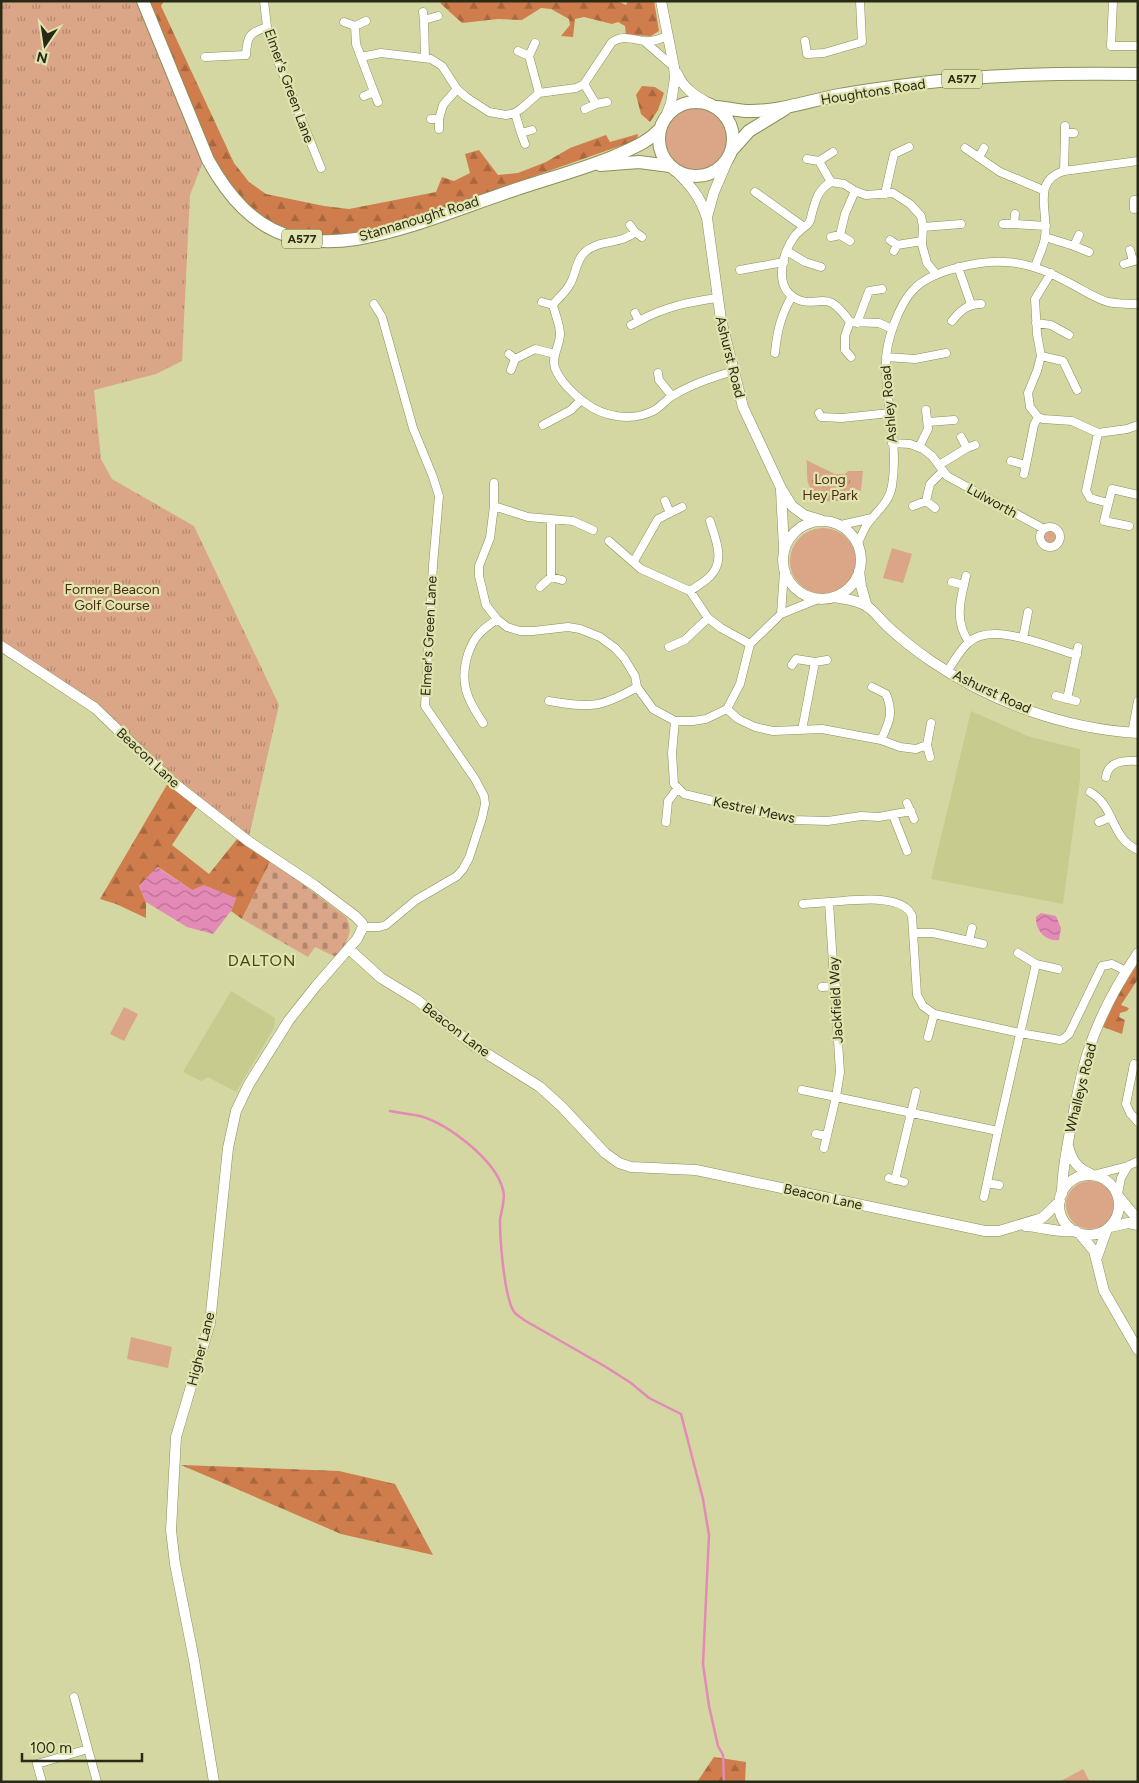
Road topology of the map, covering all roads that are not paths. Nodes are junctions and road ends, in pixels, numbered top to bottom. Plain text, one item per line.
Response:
1 (143, 1) edge
2 (264, 1) edge
3 (860, 1) edge
4 (1113, 1) edge
5 (662, 5) edge
6 (438, 16) dead end
7 (366, 21) dead end
8 (344, 22) dead end
9 (267, 26) junction
10 (355, 26) junction
11 (668, 36) junction
12 (805, 40) dead end
13 (644, 41) junction
14 (535, 43) dead end
15 (1138, 46) edge
16 (518, 51) dead end
17 (528, 56) junction
18 (205, 57) dead end
19 (361, 57) junction
20 (424, 57) junction
21 (674, 67) junction
22 (1138, 74) edge
23 (584, 84) junction
24 (457, 89) junction
25 (374, 92) junction
26 (539, 93) junction
27 (364, 96) dead end
28 (378, 102) dead end
29 (607, 102) dead end
30 (596, 104) junction
31 (712, 105) junction
32 (788, 107) junction
33 (586, 109) dead end
34 (515, 113) junction
35 (666, 116) junction
36 (431, 119) dead end
37 (439, 119) junction
38 (439, 129) dead end
39 (660, 129) junction
40 (532, 130) dead end
41 (1074, 132) dead end
42 (521, 133) junction
43 (525, 144) dead end
44 (909, 147) dead end
45 (965, 148) dead end
46 (984, 148) dead end
47 (833, 152) dead end
48 (731, 153) junction
49 (979, 158) junction
50 (807, 160) dead end
51 (820, 161) junction
52 (1138, 161) edge
53 (590, 166) junction
54 (321, 168) dead end
55 (673, 168) junction
56 (1064, 170) junction
57 (831, 182) junction
58 (1043, 190) junction
59 (855, 191) junction
60 (756, 192) dead end
61 (885, 194) junction
62 (1138, 200) edge
63 (1134, 209) dead end
64 (1015, 214) dead end
65 (949, 215) dead end
66 (707, 218) junction
67 (949, 224) junction
68 (961, 224) dead end
69 (1004, 224) dead end
70 (1014, 224) junction
71 (1046, 226) junction
72 (804, 227) junction
73 (923, 227) junction
74 (636, 231) dead end
75 (840, 235) junction
76 (1079, 235) dead end
77 (831, 236) dead end
78 (1045, 236) junction
79 (850, 241) dead end
80 (922, 241) junction
81 (894, 245) dead end
82 (1074, 246) junction
83 (1130, 250) dead end
84 (787, 251) junction
85 (1089, 252) dead end
86 (1135, 261) edge
87 (784, 262) junction
88 (1124, 264) dead end
89 (821, 267) dead end
90 (958, 267) junction
91 (1035, 267) junction
92 (740, 270) dead end
93 (1051, 273) junction
94 (936, 274) junction
95 (882, 289) dead end
96 (792, 296) junction
97 (717, 298) junction
98 (542, 302) dead end
99 (374, 304) dead end
100 (971, 304) junction
101 (980, 304) dead end
102 (1138, 304) edge
103 (553, 305) junction
104 (635, 313) dead end
105 (639, 320) junction
106 (952, 321) dead end
107 (854, 322) junction
108 (1036, 323) junction
109 (631, 325) dead end
110 (892, 329) junction
111 (1069, 335) dead end
112 (845, 350) junction
113 (775, 353) dead end
114 (946, 353) dead end
115 (555, 354) junction
116 (836, 354) dead end
117 (1041, 356) junction
118 (851, 357) dead end
119 (886, 357) junction
120 (511, 370) dead end
121 (734, 371) junction
122 (658, 373) dead end
123 (1077, 390) dead end
124 (672, 396) junction
125 (581, 400) junction
126 (926, 410) dead end
127 (818, 413) dead end
128 (890, 413) junction
129 (1038, 417) junction
130 (954, 420) dead end
131 (928, 422) junction
132 (543, 425) dead end
133 (1138, 425) edge
134 (1098, 433) junction
135 (961, 437) dead end
136 (892, 443) junction
137 (975, 445) dead end
138 (920, 447) junction
139 (967, 448) junction
140 (1011, 461) dead end
141 (1026, 464) junction
142 (941, 468) junction
143 (1024, 474) dead end
144 (494, 483) dead end
145 (781, 488) junction
146 (1138, 495) edge
147 (926, 501) junction
148 (665, 502) dead end
149 (1108, 503) junction
150 (494, 506) junction
151 (913, 506) dead end
152 (682, 507) dead end
153 (935, 508) dead end
154 (670, 513) junction
155 (872, 518) junction
156 (552, 520) junction
157 (821, 520) junction
158 (710, 521) dead end
159 (841, 525) junction
160 (1129, 526) dead end
161 (1044, 529) dead end
162 (593, 530) dead end
163 (609, 541) dead end
164 (858, 543) junction
165 (784, 548) junction
166 (634, 561) junction
167 (860, 571) junction
168 (784, 572) junction
169 (966, 576) dead end
170 (551, 577) junction
171 (562, 580) dead end
172 (952, 582) dead end
173 (964, 585) junction
174 (540, 587) dead end
175 (690, 591) junction
176 (834, 597) junction
177 (818, 599) junction
178 (870, 610) junction
179 (1028, 612) dead end
180 (781, 614) junction
181 (708, 618) junction
182 (497, 619) junction
183 (1023, 638) junction
184 (969, 642) junction
185 (750, 644) junction
186 (1, 646) edge
187 (669, 647) dead end
188 (827, 660) dead end
189 (814, 662) junction
190 (792, 665) dead end
191 (947, 671) junction
192 (637, 687) junction
193 (872, 687) dead end
194 (1056, 696) dead end
195 (1067, 699) junction
196 (550, 701) dead end
197 (1076, 701) dead end
198 (1138, 701) edge
199 (728, 709) junction
200 (675, 721) junction
201 (483, 723) dead end
202 (931, 723) dead end
203 (802, 730) junction
204 (1135, 733) edge
205 (881, 740) junction
206 (927, 745) junction
207 (930, 756) dead end
208 (1138, 761) edge
209 (1106, 778) dead end
210 (678, 788) junction
211 (1090, 792) dead end
212 (907, 803) dead end
213 (911, 811) junction
214 (892, 815) junction
215 (1111, 817) junction
216 (914, 819) dead end
217 (666, 822) dead end
218 (1099, 822) dead end
219 (1138, 850) edge
220 (907, 851) dead end
221 (829, 902) junction
222 (804, 904) dead end
223 (363, 927) junction
224 (972, 928) dead end
225 (913, 934) junction
226 (969, 940) junction
227 (983, 944) dead end
228 (349, 949) junction
229 (1018, 953) dead end
230 (1138, 953) edge
231 (1036, 964) junction
232 (1058, 970) dead end
233 (1126, 971) junction
234 (836, 986) junction
235 (822, 987) dead end
236 (934, 1014) junction
237 (1020, 1033) junction
238 (928, 1037) dead end
239 (1134, 1064) edge
240 (802, 1090) dead end
241 (916, 1092) dead end
242 (836, 1097) junction
243 (911, 1113) junction
244 (1138, 1122) edge
245 (998, 1131) junction
246 (816, 1134) dead end
247 (827, 1136) junction
248 (1068, 1144) junction
249 (824, 1148) dead end
250 (1138, 1161) edge
251 (1128, 1166) junction
252 (1092, 1175) junction
253 (904, 1182) dead end
254 (987, 1183) junction
255 (998, 1185) dead end
256 (1118, 1195) junction
257 (984, 1197) dead end
258 (1061, 1197) junction
259 (1138, 1220) edge
260 (1138, 1225) edge
261 (1019, 1226) junction
262 (1108, 1228) junction
263 (1078, 1232) junction
264 (1097, 1257) junction
265 (1138, 1350) edge
266 (74, 1696) dead end
267 (88, 1748) junction
268 (42, 1782) edge
269 (97, 1782) edge
270 (214, 1782) edge

1 - 53 main road, Stannanought Road / A577
2 - 9 street, Elmer's Green Lane
3 - 12 street
4 - 15 street
5 - 11 street
6 - 20 street
7 - 10 street
8 - 10 street
9 - 18 street
9 - 54 street, Elmer's Green Lane
10 - 19 street
11 - 13 street
11 - 21 street
13 - 21 street
13 - 23 street
14 - 17 street
16 - 17 street
17 - 26 street
19 - 20 street
19 - 25 street
20 - 24 street
21 - 31 street
21 - 35 street
22 - 32 main road, Houghtons Road / A577
23 - 26 street
23 - 30 street
24 - 34 street
24 - 37 street
25 - 27 street
25 - 28 street
26 - 34 street
29 - 30 street
30 - 33 street
31 - 32 main road, Houghtons Road / A577
31 - 35 main road, A577
31 - 48 main road
32 - 48 main road, Houghtons Road / A577
34 - 42 street
35 - 39 main road, A577
36 - 37 street
37 - 38 street
39 - 53 main road, Stannanought Road / A577
39 - 55 main road, A577
40 - 42 street
41 - 56 street
42 - 43 street
44 - 61 street
45 - 49 street
46 - 49 street
47 - 51 street
48 - 55 main road, A577
48 - 66 street, Ashurst Road
49 - 58 street
50 - 51 street
51 - 57 street
52 - 56 street
53 - 55 main road, Stannanought Road / A577
55 - 66 street, Ashurst Road
56 - 58 street
57 - 59 street
57 - 72 street
58 - 71 street
59 - 61 street
59 - 75 street
60 - 72 street
61 - 73 street
62 - 63 street
64 - 70 street
65 - 67 street
66 - 97 street, Ashurst Road
67 - 68 street
67 - 73 street
69 - 70 street
70 - 71 street
71 - 78 street
72 - 84 street
73 - 80 street
74 - 103 street
75 - 77 street
75 - 79 street
76 - 82 street
78 - 82 street
78 - 91 street
80 - 81 street
80 - 94 street
82 - 85 street
83 - 86 street
84 - 87 street
84 - 89 street
86 - 88 street
87 - 92 street
87 - 96 street
90 - 91 street, Ashley Road
90 - 94 street, Ashley Road
90 - 100 street
91 - 93 street, Ashley Road
93 - 102 street, Ashley Road
93 - 108 street
94 - 110 street, Ashley Road
95 - 107 street
96 - 107 street
96 - 113 street
97 - 105 street
97 - 121 street, Ashurst Road
98 - 103 street
99 - 223 street, Elmer's Green Lane
100 - 101 street
100 - 106 street
103 - 115 street
104 - 105 street
105 - 109 street
107 - 110 street
107 - 112 street
108 - 111 street
108 - 117 street
110 - 119 street, Ashley Road
112 - 116 street
112 - 118 street
114 - 119 street
115 - 120 street
115 - 125 street
117 - 123 street
117 - 129 street
119 - 128 street, Ashley Road
121 - 124 street
121 - 145 street, Ashurst Road
122 - 124 street
124 - 125 street
125 - 132 street
126 - 131 street
127 - 128 street
128 - 136 street, Ashley Road
129 - 134 street
129 - 141 street
130 - 131 street
131 - 138 street
133 - 134 street
134 - 149 street
135 - 139 street
136 - 138 street
136 - 155 street, Ashley Road
137 - 139 street
138 - 142 street, Lulworth
139 - 142 street
140 - 141 street
141 - 143 street
142 - 147 street
142 - 161 street, Lulworth
144 - 150 street
145 - 157 street, Ashurst Road
145 - 165 street, Ashurst Road
146 - 149 street
147 - 151 street
147 - 153 street
148 - 154 street
149 - 160 street
150 - 156 street
150 - 182 street
152 - 154 street
154 - 166 street
155 - 159 street, Ashley Road
155 - 164 street, Ashley Road
156 - 162 street
156 - 170 street
157 - 159 street
157 - 165 street
158 - 175 street
159 - 164 street
163 - 166 street
164 - 167 street
165 - 168 street
166 - 175 street
167 - 176 street
167 - 178 street
168 - 177 street
168 - 180 street
169 - 173 street
170 - 171 street
170 - 174 street
172 - 173 street
173 - 184 street
175 - 181 street
176 - 177 street
176 - 178 street, Ashurst Road
177 - 180 street
178 - 191 street, Ashurst Road
179 - 183 street
180 - 185 street
181 - 185 street
181 - 187 street
182 - 192 street
182 - 201 street
183 - 184 street
183 - 195 street
184 - 191 street
185 - 199 street
186 - 223 street, Beacon Lane
188 - 189 street
189 - 190 street
189 - 203 street
191 - 204 street, Ashurst Road
192 - 196 street
192 - 200 street
193 - 205 street
194 - 195 street
195 - 197 street
198 - 204 street
199 - 200 street
199 - 203 street
200 - 210 street
202 - 206 street
203 - 205 street
205 - 206 street
206 - 207 street
208 - 209 street
210 - 214 street, Kestrel Mews
210 - 217 street
211 - 215 street
212 - 213 street
213 - 214 street, Kestrel Mews
213 - 216 street
214 - 220 street
215 - 218 street
215 - 219 street
221 - 222 street
221 - 225 street
221 - 234 street, Jackfield Way
223 - 228 street
224 - 226 street
225 - 226 street
225 - 236 street
226 - 227 street
228 - 261 street, Beacon Lane
228 - 270 street, Higher Lane
229 - 231 street
230 - 233 street, Whalleys Road
231 - 232 street
231 - 237 street
233 - 237 street
233 - 248 street, Whalleys Road
234 - 235 street
234 - 242 street, Jackfield Way
236 - 237 street
236 - 238 street
237 - 245 street
239 - 244 street
240 - 242 street
241 - 243 street
242 - 243 street
242 - 247 street, Jackfield Way
243 - 245 street
243 - 253 street
245 - 254 street
246 - 247 street
247 - 249 street, Jackfield Way
248 - 252 street, Whalleys Road
248 - 258 street, Whalleys Road
250 - 251 street
251 - 252 street
251 - 256 street
252 - 256 street
252 - 258 street
254 - 255 street
254 - 257 street
256 - 259 street
256 - 262 street
258 - 261 street, Beacon Lane
258 - 263 street
260 - 262 street
261 - 263 street, Beacon Lane
262 - 263 street
262 - 264 street
263 - 264 street
264 - 265 street
266 - 267 street
267 - 268 street
267 - 269 street

